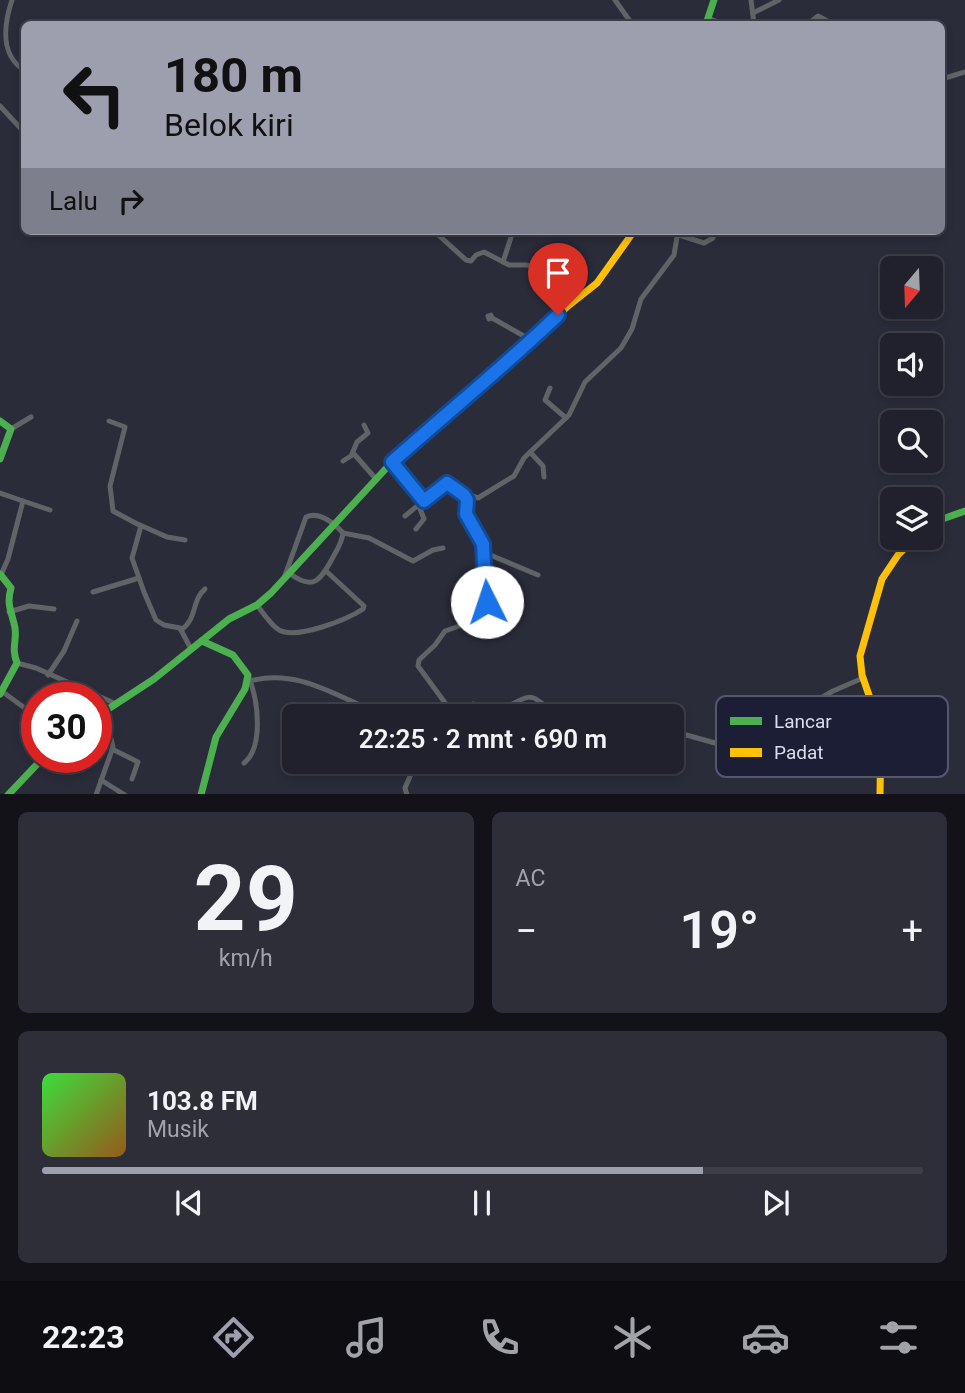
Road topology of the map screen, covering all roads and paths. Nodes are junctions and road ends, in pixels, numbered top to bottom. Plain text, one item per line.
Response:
1 (12, 0) edge
2 (615, 0) edge
3 (714, 0) edge
4 (751, 0) edge
5 (779, 0) edge
6 (753, 13) junction
7 (630, 21) edge
8 (707, 21) edge
9 (754, 21) edge
10 (812, 21) edge
11 (827, 21) edge
12 (21, 68) edge
13 (965, 72) edge
14 (945, 78) edge
15 (0, 106) edge
16 (21, 129) edge
17 (438, 235) edge
18 (512, 235) edge
19 (631, 235) edge
20 (678, 235) edge
21 (683, 235) edge
22 (713, 235) edge
23 (503, 262) junction
24 (575, 301) junction
25 (492, 318) dead end
26 (531, 340) junction
27 (550, 388) dead end
28 (30, 417) dead end
29 (566, 418) junction
30 (0, 421) edge
31 (109, 421) dead end
32 (364, 425) dead end
33 (11, 429) junction
34 (530, 452) junction
35 (352, 454) junction
36 (0, 460) edge
37 (343, 461) dead end
38 (392, 462) junction
39 (544, 477) dead end
40 (376, 479) junction
41 (0, 493) edge
42 (464, 495) junction
43 (23, 501) junction
44 (421, 504) junction
45 (50, 510) dead end
46 (965, 511) edge
47 (405, 516) dead end
48 (943, 519) edge
49 (140, 525) junction
50 (334, 525) junction
51 (416, 529) dead end
52 (343, 533) junction
53 (185, 540) dead end
54 (443, 548) dead end
55 (903, 550) edge
56 (483, 552) junction
57 (326, 571) junction
58 (289, 573) junction
59 (0, 574) edge
60 (538, 575) dead end
61 (139, 578) junction
62 (283, 581) junction
63 (205, 589) dead end
64 (93, 592) dead end
65 (257, 605) junction
66 (54, 609) dead end
67 (9, 612) junction
68 (78, 621) dead end
69 (181, 629) junction
70 (202, 641) junction
71 (191, 649) junction
72 (17, 663) junction
73 (48, 675) junction
74 (249, 678) junction
75 (863, 678) junction
76 (1, 692) edge
77 (825, 696) edge
78 (869, 696) edge
79 (114, 703) joint
80 (356, 704) edge
81 (446, 704) edge
82 (512, 704) edge
83 (544, 704) edge
84 (21, 706) edge
85 (684, 735) edge
86 (716, 744) edge
87 (112, 750) edge
88 (244, 763) dead end
89 (28, 773) edge
90 (104, 773) edge
91 (411, 774) edge
92 (132, 779) dead end
93 (101, 780) junction
94 (8, 794) edge
95 (96, 794) edge
96 (125, 794) edge
97 (201, 794) edge
98 (407, 794) edge

1 - 12 street
2 - 7 street
3 - 8 main road
4 - 6 street
5 - 6 street
6 - 9 street
10 - 11 street
13 - 14 street
15 - 16 street
17 - 23 street
18 - 23 street
19 - 24 main road
20 - 29 street
21 - 22 street
23 - 24 street
24 - 26 main road
25 - 26 street
26 - 38 main road
27 - 29 street
28 - 33 street
29 - 34 street
30 - 33 main road
31 - 49 street
32 - 35 street
33 - 36 main road
34 - 39 street
34 - 42 street
35 - 37 street
35 - 40 street
38 - 40 main road
38 - 44 street
40 - 50 main road
41 - 43 street
42 - 44 street
42 - 56 street
43 - 45 street
43 - 59 street
44 - 47 street
44 - 51 street
46 - 48 main road
49 - 53 street
49 - 61 street
50 - 52 street
50 - 58 main road
50 - 62 street
52 - 54 street
52 - 57 street
55 - 75 main road
56 - 60 street
56 - 81 street
57 - 58 street
57 - 65 street
58 - 62 main road
59 - 67 main road
61 - 64 street
61 - 69 street
62 - 65 main road
63 - 69 street
65 - 70 main road
66 - 67 street
67 - 72 main road
68 - 73 street
69 - 71 street
70 - 71 main road
70 - 74 main road
71 - 79 main road
72 - 73 street
72 - 76 main road
73 - 79 street
74 - 80 street
74 - 88 street
74 - 97 main road
75 - 77 street
75 - 78 main road
76 - 84 street
82 - 83 street
85 - 86 street
87 - 92 street
89 - 94 main road
90 - 93 street
91 - 98 street
93 - 95 street
93 - 96 street

